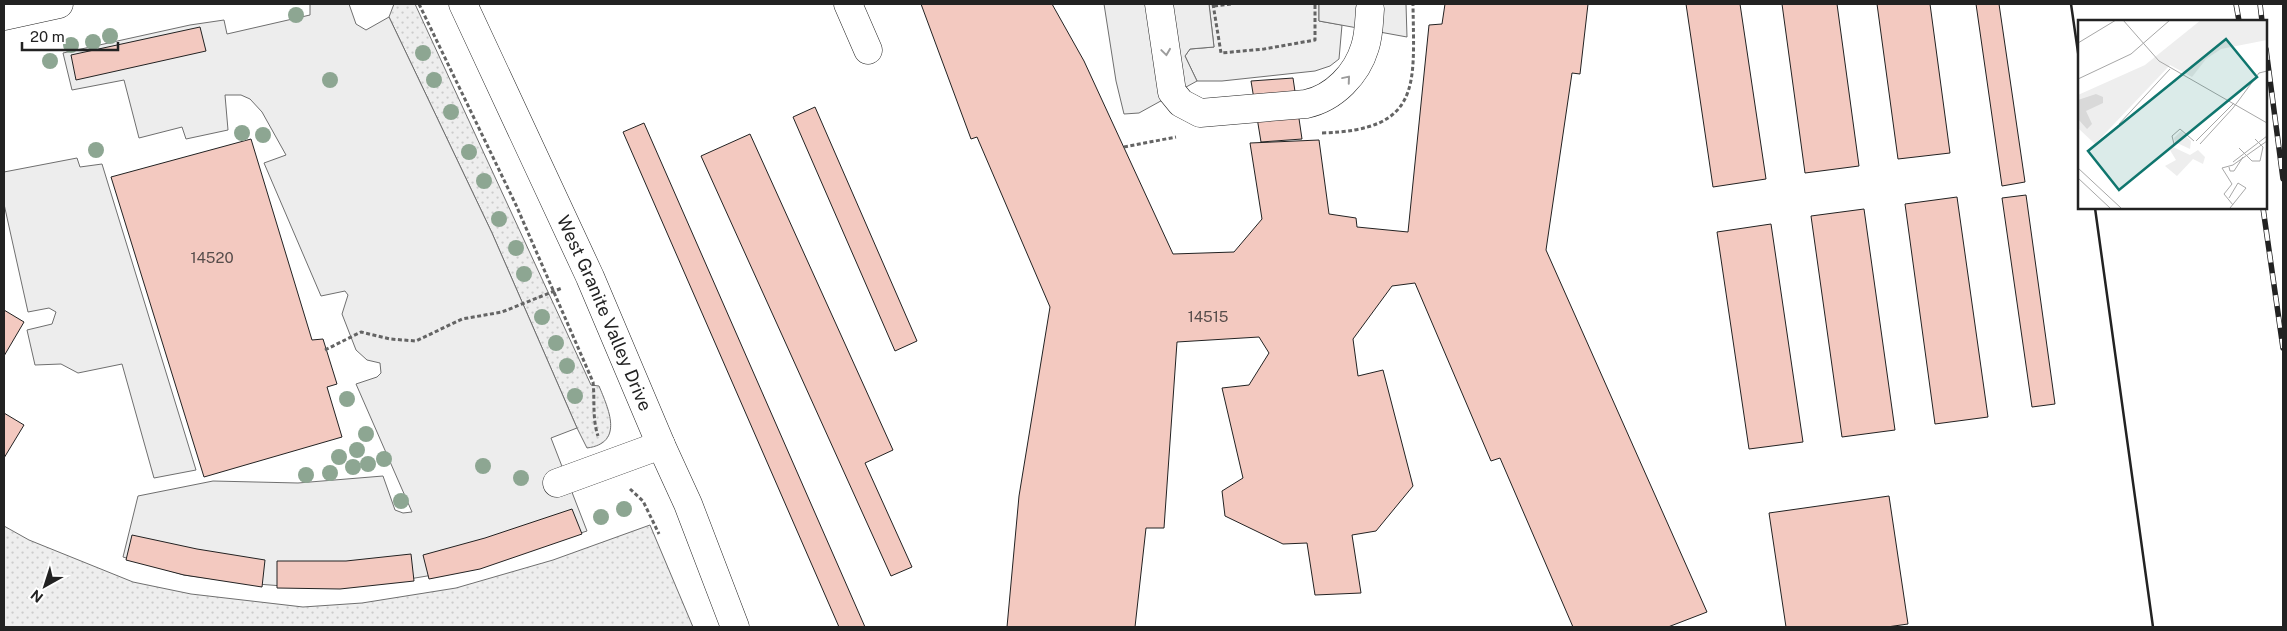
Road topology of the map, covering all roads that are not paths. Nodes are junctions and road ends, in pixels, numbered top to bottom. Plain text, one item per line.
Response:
1 (59, 4) edge
2 (463, 4) edge
3 (848, 4) edge
4 (1159, 4) edge
5 (1370, 9) dead end
6 (4, 16) edge
7 (868, 50) dead end
8 (661, 446) junction
9 (557, 483) dead end
10 (735, 627) edge

1 - 6 street
2 - 8 street, West Granite Valley Drive
3 - 7 street
4 -> 5 street
8 - 9 street
8 - 10 street, West Granite Valley Drive

